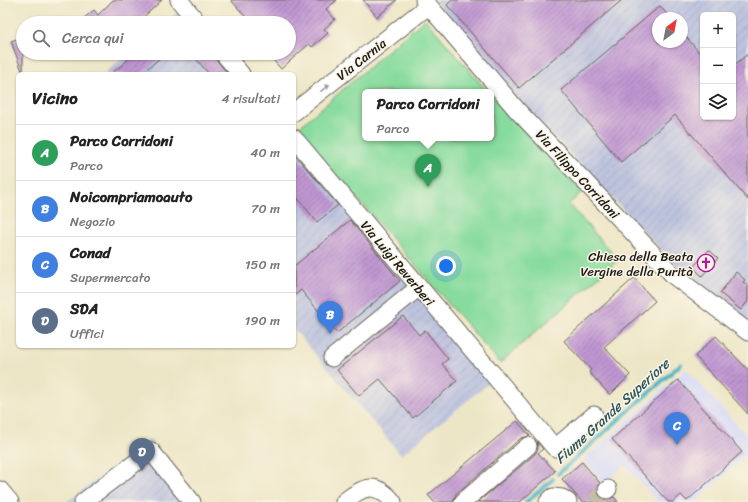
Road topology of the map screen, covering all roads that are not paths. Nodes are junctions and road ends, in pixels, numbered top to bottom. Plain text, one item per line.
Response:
1 (179, 0) edge
2 (426, 3) edge
3 (192, 16) edge
4 (229, 60) edge
5 (239, 72) edge
6 (296, 110) edge
7 (296, 140) edge
8 (418, 288) junction
9 (748, 332) edge
10 (332, 358) dead end
11 (594, 415) dead end
12 (528, 446) dead end
13 (0, 490) edge
14 (391, 500) edge
15 (10, 502) edge
16 (83, 502) edge
17 (192, 502) edge
18 (344, 502) edge
19 (463, 502) edge
20 (548, 502) edge
21 (568, 502) edge

1 - 3 street
6 -> 2 street, Via Carnia
2 - 9 street, Via Filippo Corridoni
4 - 5 street
7 - 8 street, Via Luigi Reverberi
8 - 10 street
8 - 11 street, Via Luigi Reverberi
12 - 19 street
13 - 15 street
14 - 18 street
16 - 17 street
20 - 21 street

